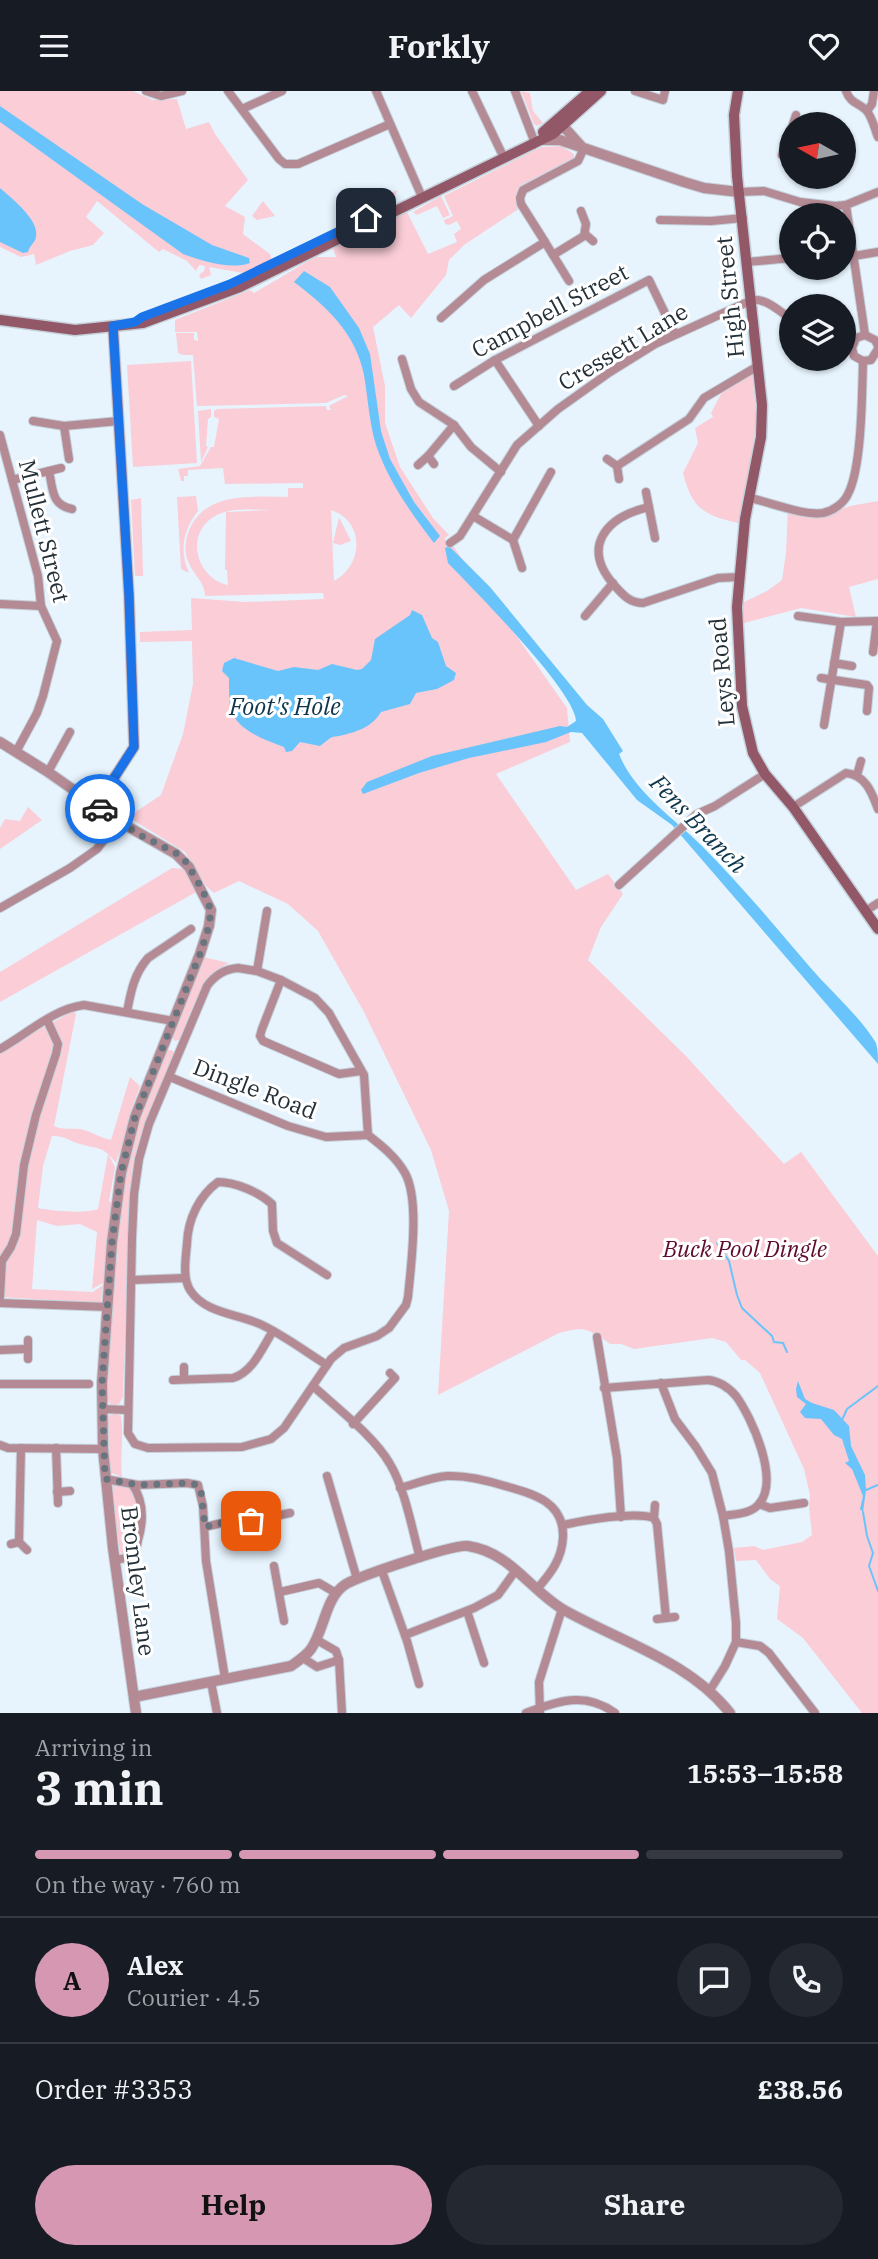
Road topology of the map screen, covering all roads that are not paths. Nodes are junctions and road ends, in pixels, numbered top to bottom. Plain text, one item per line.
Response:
1 (146, 91) edge
2 (182, 91) edge
3 (228, 91) edge
4 (282, 91) edge
5 (376, 91) edge
6 (472, 91) edge
7 (515, 91) edge
8 (590, 91) edge
9 (601, 91) edge
10 (635, 91) edge
11 (665, 91) edge
12 (738, 91) edge
13 (846, 91) edge
14 (874, 91) edge
15 (242, 109) junction
16 (867, 111) junction
17 (574, 115) junction
18 (390, 124) junction
19 (558, 125) junction
20 (878, 137) edge
21 (569, 139) junction
22 (536, 141) junction
23 (584, 148) junction
24 (503, 156) junction
25 (739, 192) junction
26 (878, 192) edge
27 (421, 195) junction
28 (807, 203) edge
29 (851, 203) edge
30 (581, 212) dead end
31 (743, 218) junction
32 (660, 220) dead end
33 (585, 234) junction
34 (593, 241) dead end
35 (545, 242) junction
36 (878, 252) edge
37 (553, 255) junction
38 (856, 256) edge
39 (779, 259) edge
40 (747, 262) junction
41 (856, 270) edge
42 (569, 281) dead end
43 (752, 300) junction
44 (779, 311) edge
45 (441, 318) dead end
46 (0, 320) edge
47 (113, 326) junction
48 (675, 334) junction
49 (865, 335) junction
50 (856, 338) edge
51 (878, 348) edge
52 (856, 357) edge
53 (402, 359) dead end
54 (495, 360) junction
55 (863, 361) junction
56 (758, 366) junction
57 (454, 386) dead end
58 (33, 421) dead end
59 (119, 421) junction
60 (454, 425) junction
61 (64, 426) junction
62 (539, 426) junction
63 (0, 435) edge
64 (428, 457) junction
65 (69, 459) dead end
66 (607, 459) dead end
67 (434, 464) dead end
68 (418, 465) dead end
69 (617, 465) junction
70 (61, 468) dead end
71 (49, 471) junction
72 (501, 472) junction
73 (551, 473) dead end
74 (619, 479) dead end
75 (12, 480) junction
76 (646, 492) dead end
77 (750, 498) junction
78 (649, 507) junction
79 (72, 509) dead end
80 (473, 516) junction
81 (655, 538) dead end
82 (513, 540) junction
83 (450, 543) dead end
84 (522, 568) dead end
85 (739, 577) junction
86 (613, 583) junction
87 (0, 604) edge
88 (41, 606) junction
89 (585, 616) dead end
90 (802, 619) dead end
91 (878, 621) edge
92 (841, 622) junction
93 (873, 652) dead end
94 (834, 663) junction
95 (852, 666) dead end
96 (826, 679) junction
97 (866, 711) dead end
98 (824, 725) dead end
99 (70, 731) dead end
100 (0, 742) edge
101 (16, 752) junction
102 (861, 761) dead end
103 (48, 772) junction
104 (765, 774) junction
105 (857, 775) junction
106 (96, 806) junction
107 (793, 807) junction
108 (878, 809) edge
109 (118, 821) junction
110 (619, 885) dead end
111 (878, 903) edge
112 (0, 908) edge
113 (867, 910) junction
114 (267, 911) dead end
115 (191, 929) dead end
116 (878, 929) edge
117 (175, 940) junction
118 (182, 949) dead end
119 (257, 971) junction
120 (281, 980) junction
121 (127, 1011) junction
122 (47, 1020) junction
123 (173, 1021) junction
124 (165, 1042) junction
125 (0, 1049) edge
126 (182, 1049) junction
127 (361, 1071) junction
128 (170, 1077) junction
129 (368, 1135) junction
130 (327, 1275) dead end
131 (185, 1278) junction
132 (132, 1280) junction
133 (0, 1297) edge
134 (0, 1303) edge
135 (108, 1307) junction
136 (273, 1331) junction
137 (597, 1337) dead end
138 (28, 1340) dead end
139 (26, 1349) junction
140 (0, 1350) edge
141 (28, 1359) dead end
142 (327, 1365) junction
143 (184, 1367) dead end
144 (91, 1373) dead end
145 (395, 1378) dead end
146 (173, 1380) dead end
147 (184, 1380) junction
148 (661, 1383) junction
149 (0, 1384) edge
150 (313, 1386) junction
151 (604, 1388) junction
152 (102, 1409) junction
153 (128, 1410) junction
154 (353, 1424) junction
155 (0, 1445) edge
156 (20, 1448) junction
157 (56, 1448) junction
158 (103, 1449) junction
159 (328, 1476) dead end
160 (105, 1479) junction
161 (132, 1484) junction
162 (400, 1488) junction
163 (70, 1491) dead end
164 (57, 1492) junction
165 (801, 1501) dead end
166 (58, 1503) dead end
167 (759, 1504) junction
168 (655, 1505) dead end
169 (290, 1513) dead end
170 (723, 1516) junction
171 (621, 1517) junction
172 (654, 1518) junction
173 (563, 1525) junction
174 (205, 1527) junction
175 (27, 1550) dead end
176 (420, 1558) junction
177 (114, 1560) junction
178 (274, 1565) dead end
179 (516, 1570) junction
180 (382, 1571) junction
181 (357, 1579) junction
182 (537, 1589) junction
183 (280, 1592) junction
184 (336, 1593) junction
185 (562, 1609) junction
186 (467, 1611) junction
187 (281, 1617) dead end
188 (666, 1618) dead end
189 (405, 1635) junction
190 (317, 1640) junction
191 (736, 1642) junction
192 (303, 1658) junction
193 (339, 1660) junction
194 (484, 1663) dead end
195 (225, 1678) junction
196 (211, 1682) junction
197 (419, 1684) dead end
198 (710, 1690) junction
199 (134, 1697) junction
200 (540, 1711) edge
201 (136, 1713) edge
202 (217, 1713) edge
203 (342, 1713) edge
204 (526, 1713) edge
205 (615, 1713) edge
206 (730, 1713) edge
207 (815, 1713) edge

1 - 2 street
3 - 15 street
4 - 15 street
5 - 18 street
6 - 24 street
7 - 22 street
8 - 19 main road
9 - 17 main road
10 - 11 street
12 - 25 main road, High Street
13 - 16 street
14 - 16 street
15 - 18 street
16 - 20 street
17 - 19 main road
17 - 21 street
18 - 27 street
19 - 21 street
19 - 22 main road
21 - 22 street
21 - 23 street
22 - 24 main road
23 - 25 street
23 - 35 street
24 - 27 main road
24 - 27 main road
25 - 28 street
25 - 31 main road, High Street
26 - 29 street
27 - 47 main road
30 - 33 street
31 - 32 street
31 - 40 main road, High Street
33 - 34 street
33 - 37 street
35 - 37 street
35 - 45 street
36 - 38 street
37 - 42 street
39 - 40 street
40 - 43 main road, High Street
41 - 49 street
43 - 44 street
43 - 48 street, Cressett Lane
43 - 56 main road, High Street
46 - 47 main road
47 - 59 street
48 - 54 street, Campbell Street
48 - 62 street, Cressett Lane
49 - 50 street
49 - 51 street
51 - 55 street
52 - 55 street
53 - 60 street
54 - 57 street, Campbell Street
54 - 62 street
55 - 77 street
56 - 69 street
56 - 77 main road, High Street
58 - 61 street
59 - 61 street
59 - 106 street
60 - 64 street
60 - 72 street
61 - 65 street
62 - 72 street, Cressett Lane
63 - 75 street, Mullett Street
64 - 67 street
64 - 68 street
66 - 69 street
69 - 74 street
70 - 71 street
71 - 75 street
71 - 79 street
72 - 80 street, Cressett Lane
73 - 82 street
75 - 88 street, Mullett Street
76 - 78 street
77 - 85 main road, Leys Road
78 - 81 street
78 - 86 street
80 - 82 street
80 - 83 street, Cressett Lane
82 - 84 street
85 - 86 street
85 - 104 main road, Leys Road
86 - 89 street
87 - 88 street
88 - 101 street, Mullett Street
90 - 92 street
91 - 92 street
91 - 93 street
92 - 94 street
94 - 95 street
94 - 96 street
96 - 97 street
96 - 98 street
99 - 103 street
100 - 101 street
101 - 103 street
102 - 105 street
103 - 106 street
104 - 107 main road, Leys Road
104 - 110 street
105 - 107 street
105 - 108 street
106 - 109 street
107 - 113 main road, Leys Road
109 - 112 street
109 - 123 street, Bromley Lane
111 - 113 street
113 - 116 main road, Leys Road
114 - 119 street
115 - 117 street
117 - 118 street
117 - 121 street
119 - 120 street
119 - 126 street
120 - 127 street
120 - 127 street
121 - 122 street
121 - 123 street
122 - 125 street
122 - 133 street
123 - 124 street, Bromley Lane
124 - 126 street
124 - 135 street, Bromley Lane
126 - 128 street
127 - 129 street
128 - 129 street, Dingle Road
128 - 132 street
129 - 142 street
130 - 131 street
131 - 132 street
131 - 136 street
132 - 153 street
134 - 135 street
135 - 152 street, Bromley Lane
136 - 142 street
136 - 147 street
137 - 151 street
138 - 139 street
139 - 140 street
139 - 141 street
142 - 150 street
143 - 147 street
144 - 149 street
145 - 154 street
146 - 147 street
148 - 151 street
148 - 167 street
148 - 170 street
150 - 153 street
150 - 154 street
151 - 171 street
152 - 153 street
152 - 158 street, Bromley Lane
154 - 162 street
155 - 156 street
156 - 157 street
156 - 175 street
157 - 158 street
157 - 164 street
158 - 160 street, Bromley Lane
159 - 181 street
160 - 161 street
160 - 177 street, Bromley Lane
161 - 174 street
161 - 177 street
162 - 173 street
162 - 176 street
163 - 164 street
164 - 166 street
165 - 167 street
167 - 170 street
168 - 172 street
169 - 174 street
170 - 191 street
171 - 172 street
171 - 173 street
172 - 188 street
173 - 182 street
174 - 195 street
176 - 179 street
176 - 180 street
177 - 199 street, Bromley Lane
178 - 183 street
179 - 182 street
179 - 186 street
180 - 181 street
180 - 189 street
181 - 184 street
182 - 185 street
183 - 184 street
183 - 187 street
184 - 190 street
185 - 198 street
185 - 200 street
186 - 189 street
186 - 194 street
189 - 197 street
190 - 192 street
190 - 193 street
191 - 198 street
191 - 207 street
192 - 193 street
192 - 195 street
193 - 203 street
195 - 196 street
196 - 199 street
196 - 202 street
198 - 206 street
199 - 201 street, Bromley Lane
200 - 204 street
200 - 205 street

